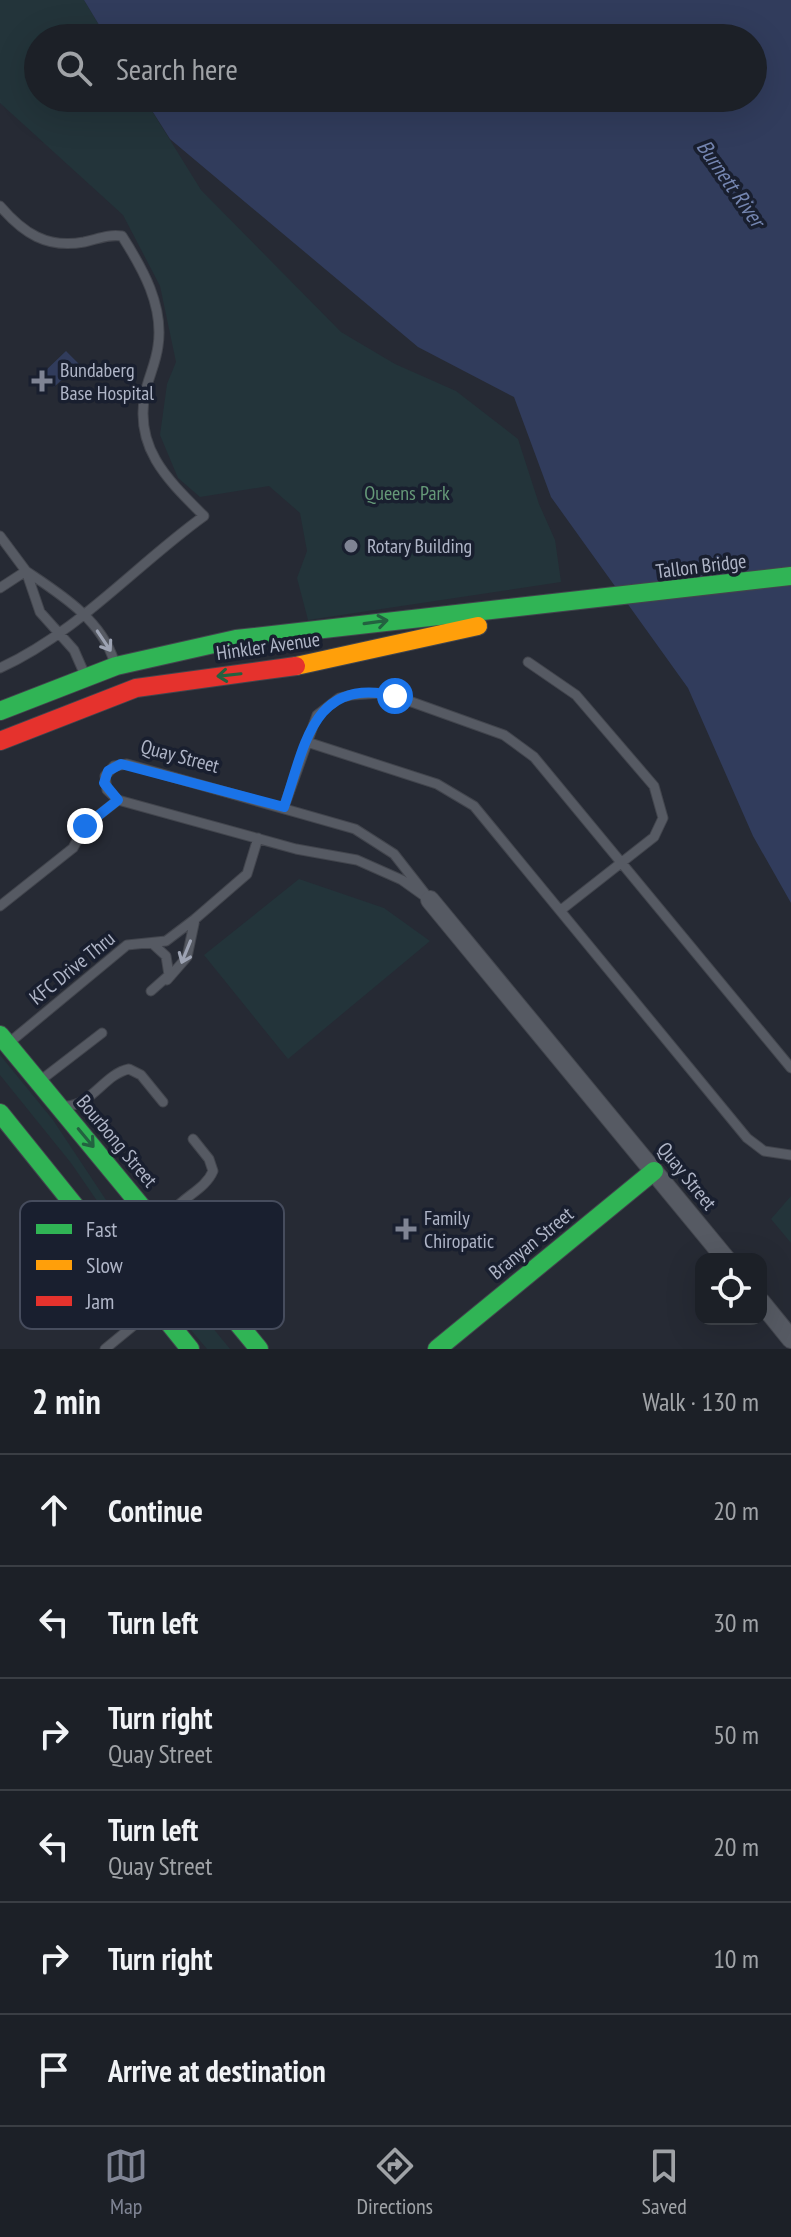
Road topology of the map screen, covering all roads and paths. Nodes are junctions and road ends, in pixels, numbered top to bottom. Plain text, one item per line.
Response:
1 (0, 206) edge
2 (0, 536) edge
3 (26, 571) junction
4 (791, 576) edge
5 (0, 588) edge
6 (549, 608) junction
7 (82, 614) junction
8 (58, 631) junction
9 (528, 662) dead end
10 (116, 666) junction
11 (0, 668) edge
12 (85, 677) junction
13 (108, 697) junction
14 (0, 711) edge
15 (0, 741) edge
16 (307, 742) junction
17 (118, 800) junction
18 (284, 807) junction
19 (258, 838) junction
20 (622, 863) junction
21 (430, 900) junction
22 (0, 906) edge
23 (561, 910) junction
24 (195, 919) junction
25 (151, 943) junction
26 (167, 980) junction
27 (151, 991) dead end
28 (102, 1033) dead end
29 (4, 1040) edge
30 (791, 1068) edge
31 (39, 1082) junction
32 (55, 1100) junction
33 (163, 1102) dead end
34 (0, 1113) edge
35 (193, 1139) dead end
36 (791, 1155) edge
37 (654, 1171) junction
38 (71, 1201) edge
39 (138, 1201) edge
40 (183, 1201) edge
41 (721, 1253) edge
42 (767, 1309) edge
43 (129, 1329) edge
44 (174, 1329) edge
45 (243, 1329) edge
46 (791, 1339) edge
47 (105, 1349) edge
48 (190, 1349) edge
49 (259, 1349) edge
50 (437, 1349) edge

1 - 7 lane
2 - 3 lane
3 - 5 lane
3 - 7 lane
3 - 8 lane
4 - 6 main road, Tallon Bridge
10 -> 6 main road, Hinkler Avenue
6 -> 13 main road, Hinkler Avenue
7 - 8 lane
7 -> 10 lane
8 - 11 lane
8 - 12 lane
9 - 20 lane
10 - 12 main road, Hinkler Avenue
10 - 13 lane
12 - 13 lane
12 - 14 main road, Hinkler Avenue
13 - 15 main road, Hinkler Avenue
16 - 18 lane
16 - 20 lane
16 - 23 lane
17 - 18 lane, Quay Street
17 - 19 lane, Quay Street
17 - 22 lane
18 - 21 lane, Quay Street
19 - 21 lane, Quay Street
19 - 24 lane, KFC Drive Thru
20 - 23 lane
20 - 30 lane
21 - 37 street, Quay Street
23 - 36 lane
24 - 25 lane, KFC Drive Thru
24 -> 26 lane
25 - 26 lane
25 - 29 lane, KFC Drive Thru
26 - 27 lane
28 - 31 lane
29 - 31 main road, Bourbong Street
31 - 32 main road, Bourbong Street
32 - 33 lane
32 -> 39 main road, Bourbong Street
34 - 38 main road
35 - 40 lane
37 - 41 street, Quay Street
37 - 50 main road, Branyan Street
42 - 46 street
43 - 47 lane
44 - 48 main road
45 - 49 main road, Bourbong Street

